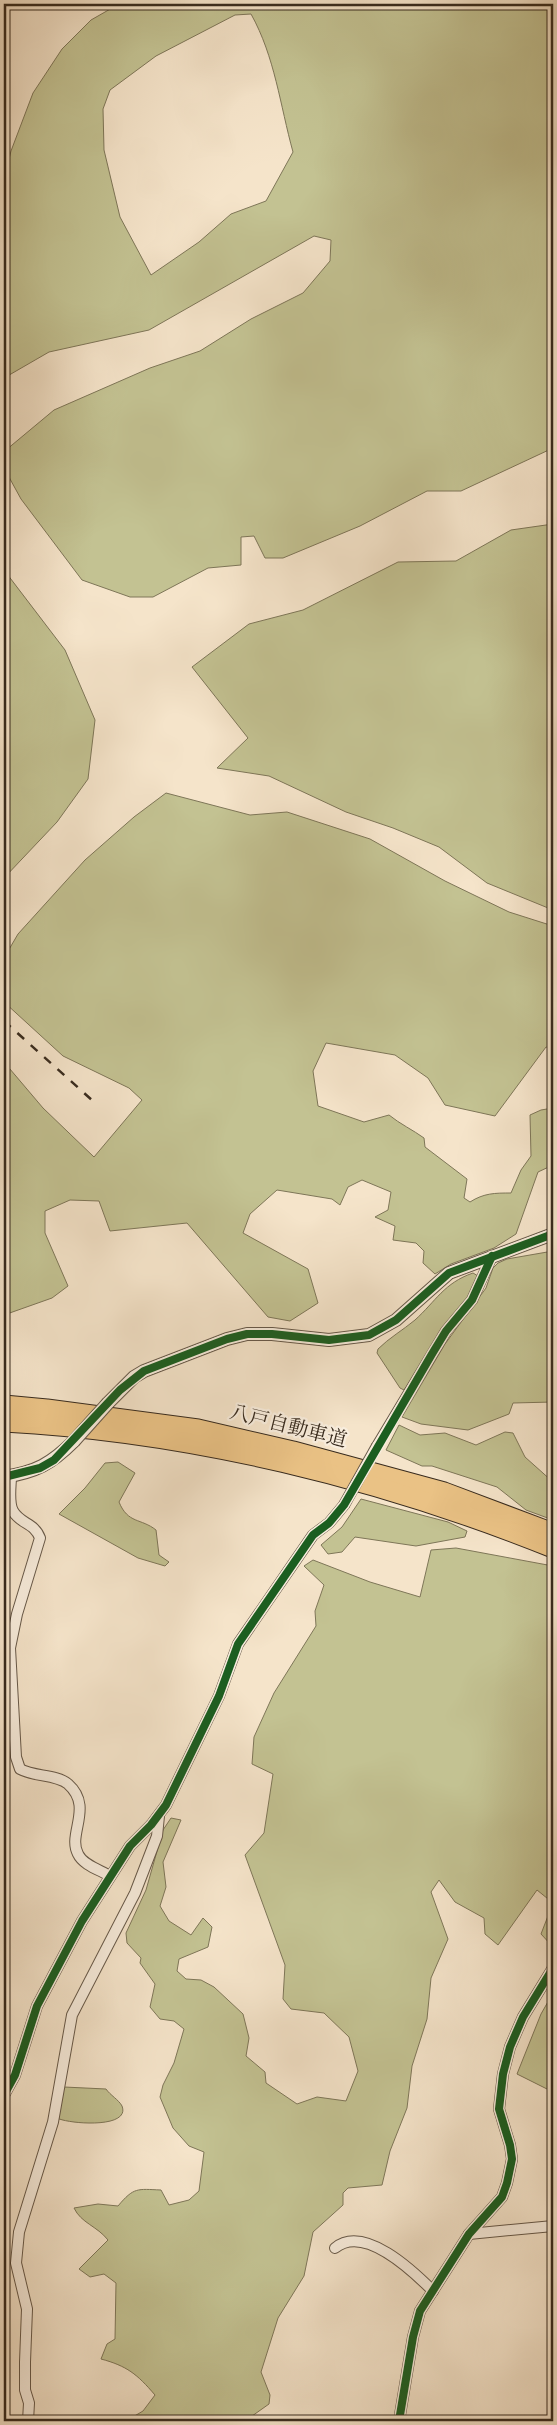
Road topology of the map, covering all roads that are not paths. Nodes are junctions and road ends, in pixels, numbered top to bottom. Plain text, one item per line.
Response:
1 (553, 1234) edge
2 (492, 1256) junction
3 (4, 1405) edge
4 (4, 1422) edge
5 (7, 1477) edge
6 (553, 1533) edge
7 (553, 1548) edge
8 (159, 1816) junction
9 (110, 1876) junction
10 (553, 1968) edge
11 (4, 2095) edge
12 (553, 2226) edge
13 (469, 2234) junction
14 (335, 2248) dead end
15 (433, 2291) junction
16 (28, 2421) edge
17 (399, 2421) edge

1 - 2 street
2 - 5 street, bridge
2 - 8 street, bridge
3 - 6 highway, 八戸自動車道
4 - 7 highway, 八戸自動車道
5 - 9 street
8 - 9 street
8 - 16 street
9 - 11 street
10 - 13 street
12 - 13 street
13 - 15 street
14 - 15 street
15 - 17 street

